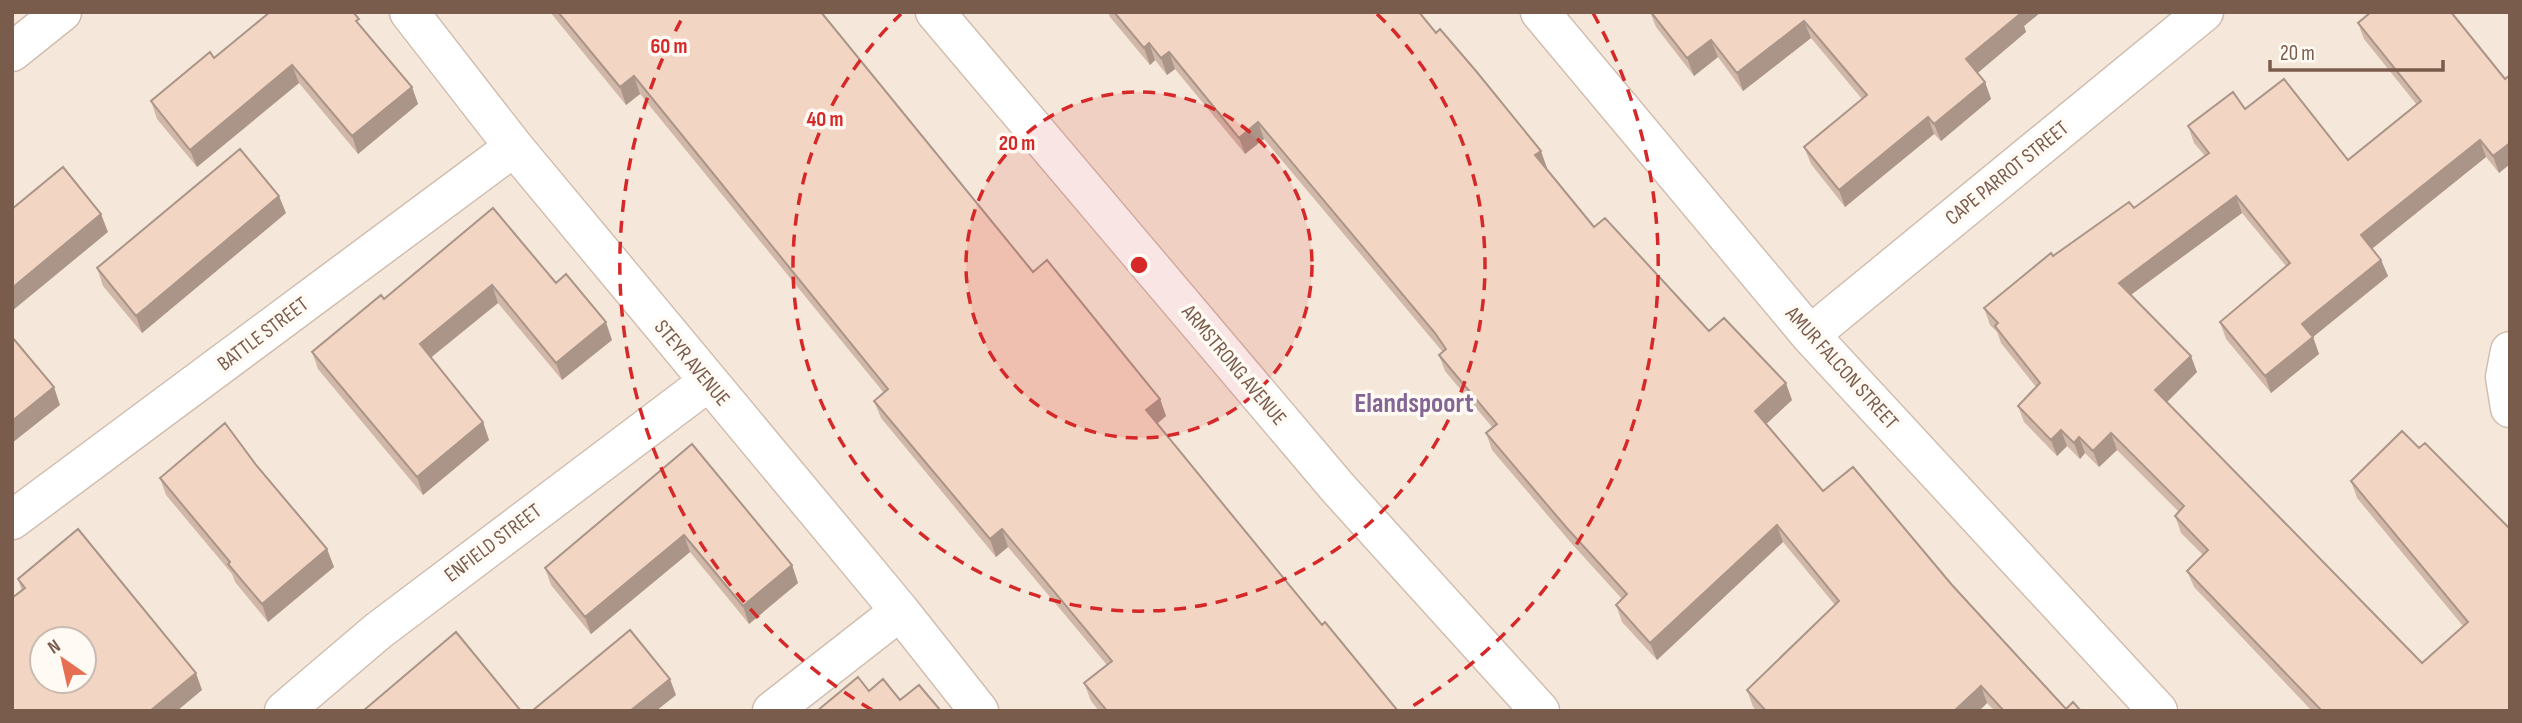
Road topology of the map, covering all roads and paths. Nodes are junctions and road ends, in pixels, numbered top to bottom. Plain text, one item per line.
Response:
1 (62, 12) edge
2 (409, 12) edge
3 (936, 12) edge
4 (1540, 12) edge
5 (2204, 12) edge
6 (12, 52) edge
7 (514, 147) junction
8 (1810, 335) junction
9 (2510, 351) edge
10 (708, 382) junction
11 (2510, 408) edge
12 (12, 520) edge
13 (900, 611) junction
14 (284, 711) edge
15 (772, 711) edge
16 (979, 711) edge
17 (1540, 711) edge
18 (2158, 711) edge

1 - 6 street
2 - 7 street, STEYR AVENUE
3 - 17 street, ARMSTRONG AVENUE
4 - 8 street, AMUR FALCON STREET
5 - 8 street, CAPE PARROT STREET
7 - 10 street, STEYR AVENUE
7 - 12 street, BATTLE STREET
8 - 18 street, AMUR FALCON STREET
9 - 11 street
10 - 13 street, STEYR AVENUE
10 - 14 street, ENFIELD STREET
13 - 15 street
13 - 16 street, STEYR AVENUE

